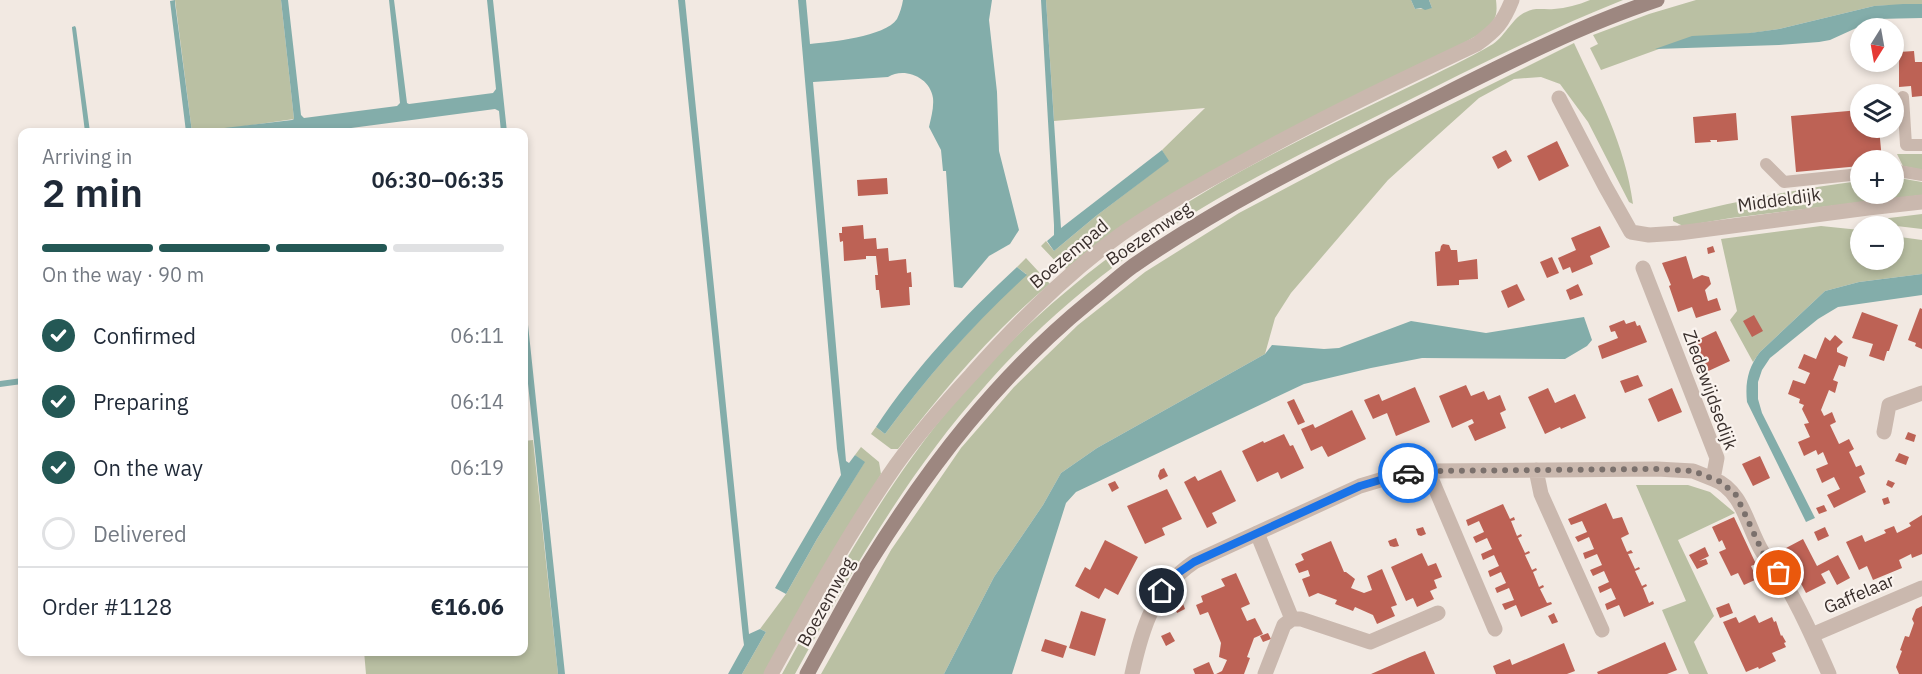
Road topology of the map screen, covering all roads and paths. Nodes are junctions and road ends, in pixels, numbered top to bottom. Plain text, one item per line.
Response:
1 (1512, 0) edge
2 (1657, 0) edge
3 (1904, 97) dead end
4 (1559, 98) dead end
5 (1922, 145) edge
6 (1766, 164) dead end
7 (1904, 172) edge
8 (1850, 175) edge
9 (1922, 175) edge
10 (1922, 202) edge
11 (1643, 268) dead end
12 (1922, 393) edge
13 (1884, 432) dead end
14 (1536, 470) junction
15 (1428, 471) junction
16 (1713, 479) junction
17 (1257, 534) junction
18 (1922, 588) edge
19 (1438, 613) dead end
20 (1292, 619) junction
21 (1495, 629) dead end
22 (1602, 630) dead end
23 (1812, 635) junction
24 (771, 674) edge
25 (807, 674) edge
26 (1132, 674) edge
27 (1265, 674) edge
28 (1829, 674) edge

1 - 24 street, Boezempad
2 - 25 main road, Boezemweg
3 - 5 lane
4 - 10 street, Middeldijk
6 - 8 lane
7 - 9 lane
11 - 16 street, Ziedewijdsedijk
12 - 13 street
14 - 15 street
14 - 16 street
14 - 22 street
15 - 17 street
15 - 21 street
16 - 23 street
17 - 20 street
17 - 26 street
18 - 23 street, Gaffelaar
19 - 20 street
20 - 27 street
23 - 28 street

